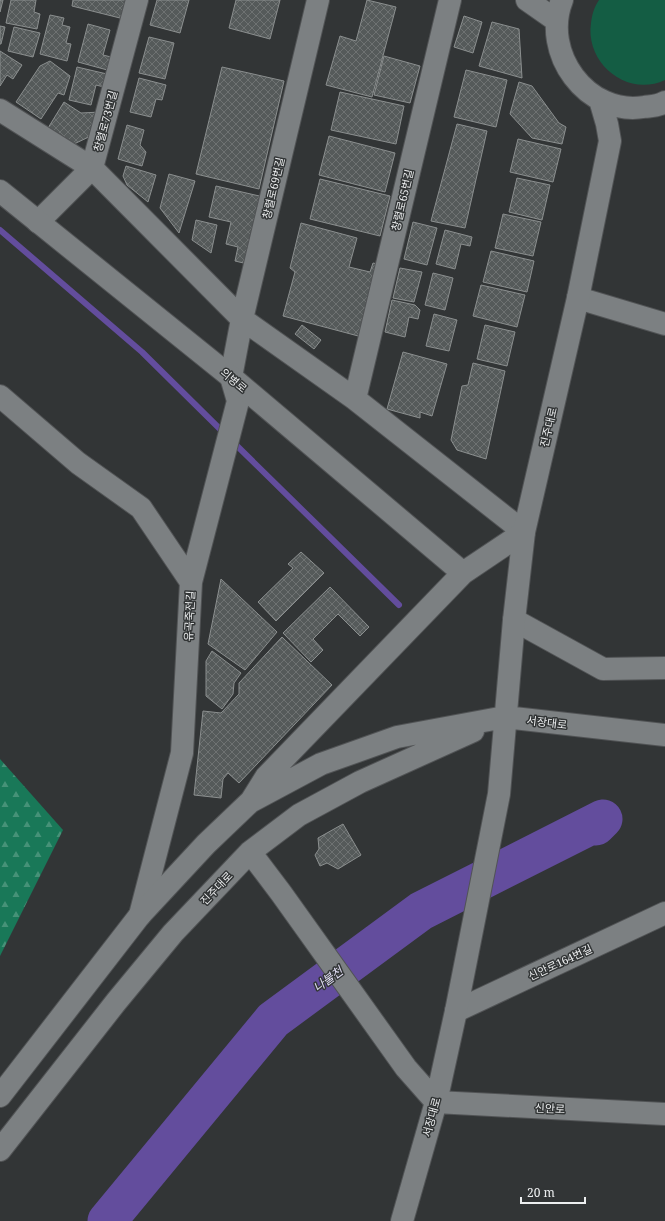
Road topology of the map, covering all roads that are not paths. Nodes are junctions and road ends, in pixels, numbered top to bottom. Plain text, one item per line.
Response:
1 (137, 0) edge
2 (318, 0) edge
3 (450, 0) edge
4 (527, 0) edge
5 (562, 0) edge
6 (557, 21) junction
7 (600, 100) junction
8 (665, 102) edge
9 (638, 108) junction
10 (0, 110) edge
11 (610, 141) junction
12 (92, 168) junction
13 (0, 191) edge
14 (38, 222) junction
15 (578, 298) junction
16 (242, 319) junction
17 (665, 324) edge
18 (231, 377) junction
19 (0, 396) edge
20 (355, 399) junction
21 (524, 532) junction
22 (464, 573) junction
23 (191, 582) junction
24 (514, 620) junction
25 (665, 668) edge
26 (505, 717) junction
27 (665, 735) edge
28 (250, 802) junction
29 (250, 852) junction
30 (665, 913) edge
31 (140, 915) junction
32 (456, 1011) junction
33 (0, 1096) edge
34 (436, 1102) junction
35 (665, 1114) edge
36 (0, 1150) edge
37 (402, 1221) edge

1 - 12 street, 창렬로73번길
2 - 16 street, 창렬로69번길
3 - 20 street, 창렬로65번길
4 - 6 street
5 - 6 street
6 - 7 street
7 - 9 street
7 - 11 street
8 - 9 street
9 - 11 street
10 - 12 street
11 - 15 street, 진주대로
12 - 14 street
12 - 16 street
13 - 14 street, 의병로
14 - 18 street, 의병로
15 - 17 street
15 - 21 street, 진주대로
16 - 18 street, 창렬로69번길
16 - 20 street
18 - 22 street, 의병로
18 - 23 street
19 - 23 street, 유곡죽전길
20 - 21 street
21 - 22 street
21 - 24 street, 진주대로
22 - 28 street
23 - 31 street, 유곡죽전길
24 - 25 street
24 - 26 street, 진주대로
26 - 27 street, 서장대로
26 - 28 street
26 - 29 street, 진주대로
26 - 32 street, 서장대로
28 - 31 street
29 - 34 street
29 - 36 street, 진주대로
30 - 32 street, 신안로164번길
31 - 33 street
32 - 34 street, 서장대로
34 - 35 street, 신안로
34 - 37 street, 서장대로

